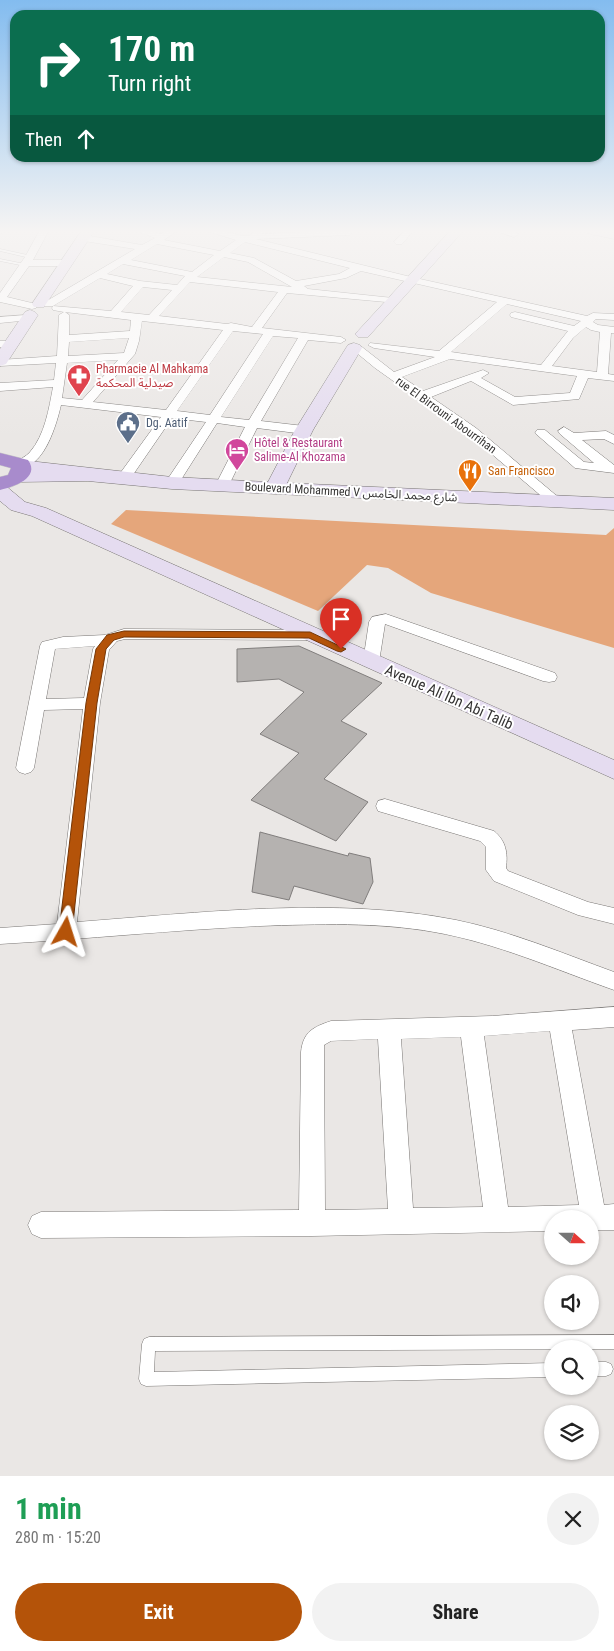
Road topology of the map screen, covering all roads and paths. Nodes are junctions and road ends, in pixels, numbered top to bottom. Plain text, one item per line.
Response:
1 (0, 299) edge
2 (49, 299) edge
3 (63, 299) edge
4 (127, 299) edge
5 (170, 299) edge
6 (278, 299) edge
7 (373, 299) edge
8 (496, 299) edge
9 (393, 301) joint
10 (505, 301) junction
11 (44, 311) junction
12 (113, 315) junction
13 (515, 315) dead end
14 (613, 315) edge
15 (137, 317) junction
16 (152, 318) junction
17 (0, 320) edge
18 (587, 321) junction
19 (231, 326) junction
20 (256, 329) junction
21 (575, 330) junction
22 (271, 331) junction
23 (135, 334) junction
24 (610, 334) edge
25 (305, 335) junction
26 (63, 339) junction
27 (358, 343) junction
28 (5, 344) edge
29 (446, 355) junction
30 (127, 356) junction
31 (61, 360) junction
32 (0, 362) edge
33 (506, 363) junction
34 (544, 369) junction
35 (584, 374) junction
36 (393, 376) junction
37 (472, 377) junction
38 (602, 377) junction
39 (614, 378) edge
40 (59, 383) junction
41 (0, 387) edge
42 (422, 396) junction
43 (57, 401) junction
44 (85, 404) junction
45 (168, 414) junction
46 (215, 420) junction
47 (253, 424) junction
48 (304, 430) junction
49 (541, 433) dead end
50 (614, 440) edge
51 (0, 459) edge
52 (611, 468) edge
53 (12, 477) edge
54 (123, 479) junction
55 (172, 483) junction
56 (222, 486) junction
57 (275, 487) junction
58 (557, 502) junction
59 (614, 504) edge
60 (310, 635) junction
61 (109, 640) junction
62 (371, 662) junction
63 (549, 677) dead end
64 (92, 703) junction
65 (38, 705) junction
66 (25, 768) dead end
67 (614, 770) edge
68 (385, 806) dead end
69 (614, 916) edge
70 (66, 932) junction
71 (0, 936) edge
72 (614, 981) edge
73 (614, 1017) edge
74 (559, 1021) junction
75 (471, 1026) junction
76 (389, 1029) junction
77 (604, 1217) edge
78 (498, 1220) junction
79 (401, 1221) junction
80 (312, 1223) junction
81 (41, 1225) dead end
82 (544, 1342) edge
83 (599, 1342) edge
84 (614, 1342) edge
85 (599, 1369) edge
86 (606, 1369) dead end
87 (544, 1370) edge

1 - 11 street
2 - 11 street
3 - 11 street
4 - 12 street
5 - 16 street
6 - 20 street
7 - 9 street
8 - 10 street
9 - 27 street
10 - 18 street
10 - 29 street
11 - 12 street
11 - 17 street
11 - 26 street
11 - 28 street
12 - 15 street
13 - 21 street
14 - 18 street
15 - 16 street
15 - 23 street
16 - 19 street
18 - 21 street
18 - 24 street
19 - 20 street
19 - 45 street
20 - 22 street
21 - 34 street
22 - 25 street
22 - 46 street
23 - 26 street
23 - 30 street
24 - 38 street
25 - 27 street
25 - 47 street
26 - 31 street
27 - 29 street
27 - 36 street, rue El Birrouni Abourrihan
27 - 48 street
28 - 32 street
29 - 33 street
29 - 36 street
30 - 31 street
30 - 44 street
31 - 32 street
31 - 40 street
33 - 34 street
33 - 37 street
34 - 35 street
35 - 37 street
35 - 38 street
36 - 42 street, rue El Birrouni Abourrihan
37 - 42 street
38 - 39 street
40 - 41 street
40 - 43 street
42 - 58 street, rue El Birrouni Abourrihan
43 - 44 street
43 - 53 street
44 - 45 street
45 - 46 street
45 - 54 street
46 - 47 street
46 - 55 street
47 - 48 street
47 - 56 street
48 - 57 street
49 - 52 street
50 - 52 street
51 - 53 highway
53 - 54 street, Boulevard Mohammed V شارع محمد الخامس
53 - 60 street, Avenue Ali Ibn Abi Talib
54 - 55 street, Boulevard Mohammed V شارع محمد الخامس
55 - 56 street, Boulevard Mohammed V شارع محمد الخامس
56 - 57 street, Boulevard Mohammed V شارع محمد الخامس
57 - 58 street, Boulevard Mohammed V شارع محمد الخامس
58 - 59 street, Boulevard Mohammed V شارع محمد الخامس
60 - 61 street
60 - 62 street, Avenue Ali Ibn Abi Talib
61 - 64 street
61 - 65 street
62 - 63 street
62 - 67 street, Avenue Ali Ibn Abi Talib
64 - 65 street
64 - 70 street
65 - 66 street
68 - 69 street
70 - 71 street
70 - 72 street
73 - 74 street
74 - 75 street
74 - 77 street
75 - 76 street
75 - 78 street
76 - 79 street
76 - 80 street
77 - 78 street
78 - 79 street
79 - 80 street
80 - 81 street
82 - 87 lane
83 - 84 lane
85 - 86 lane

